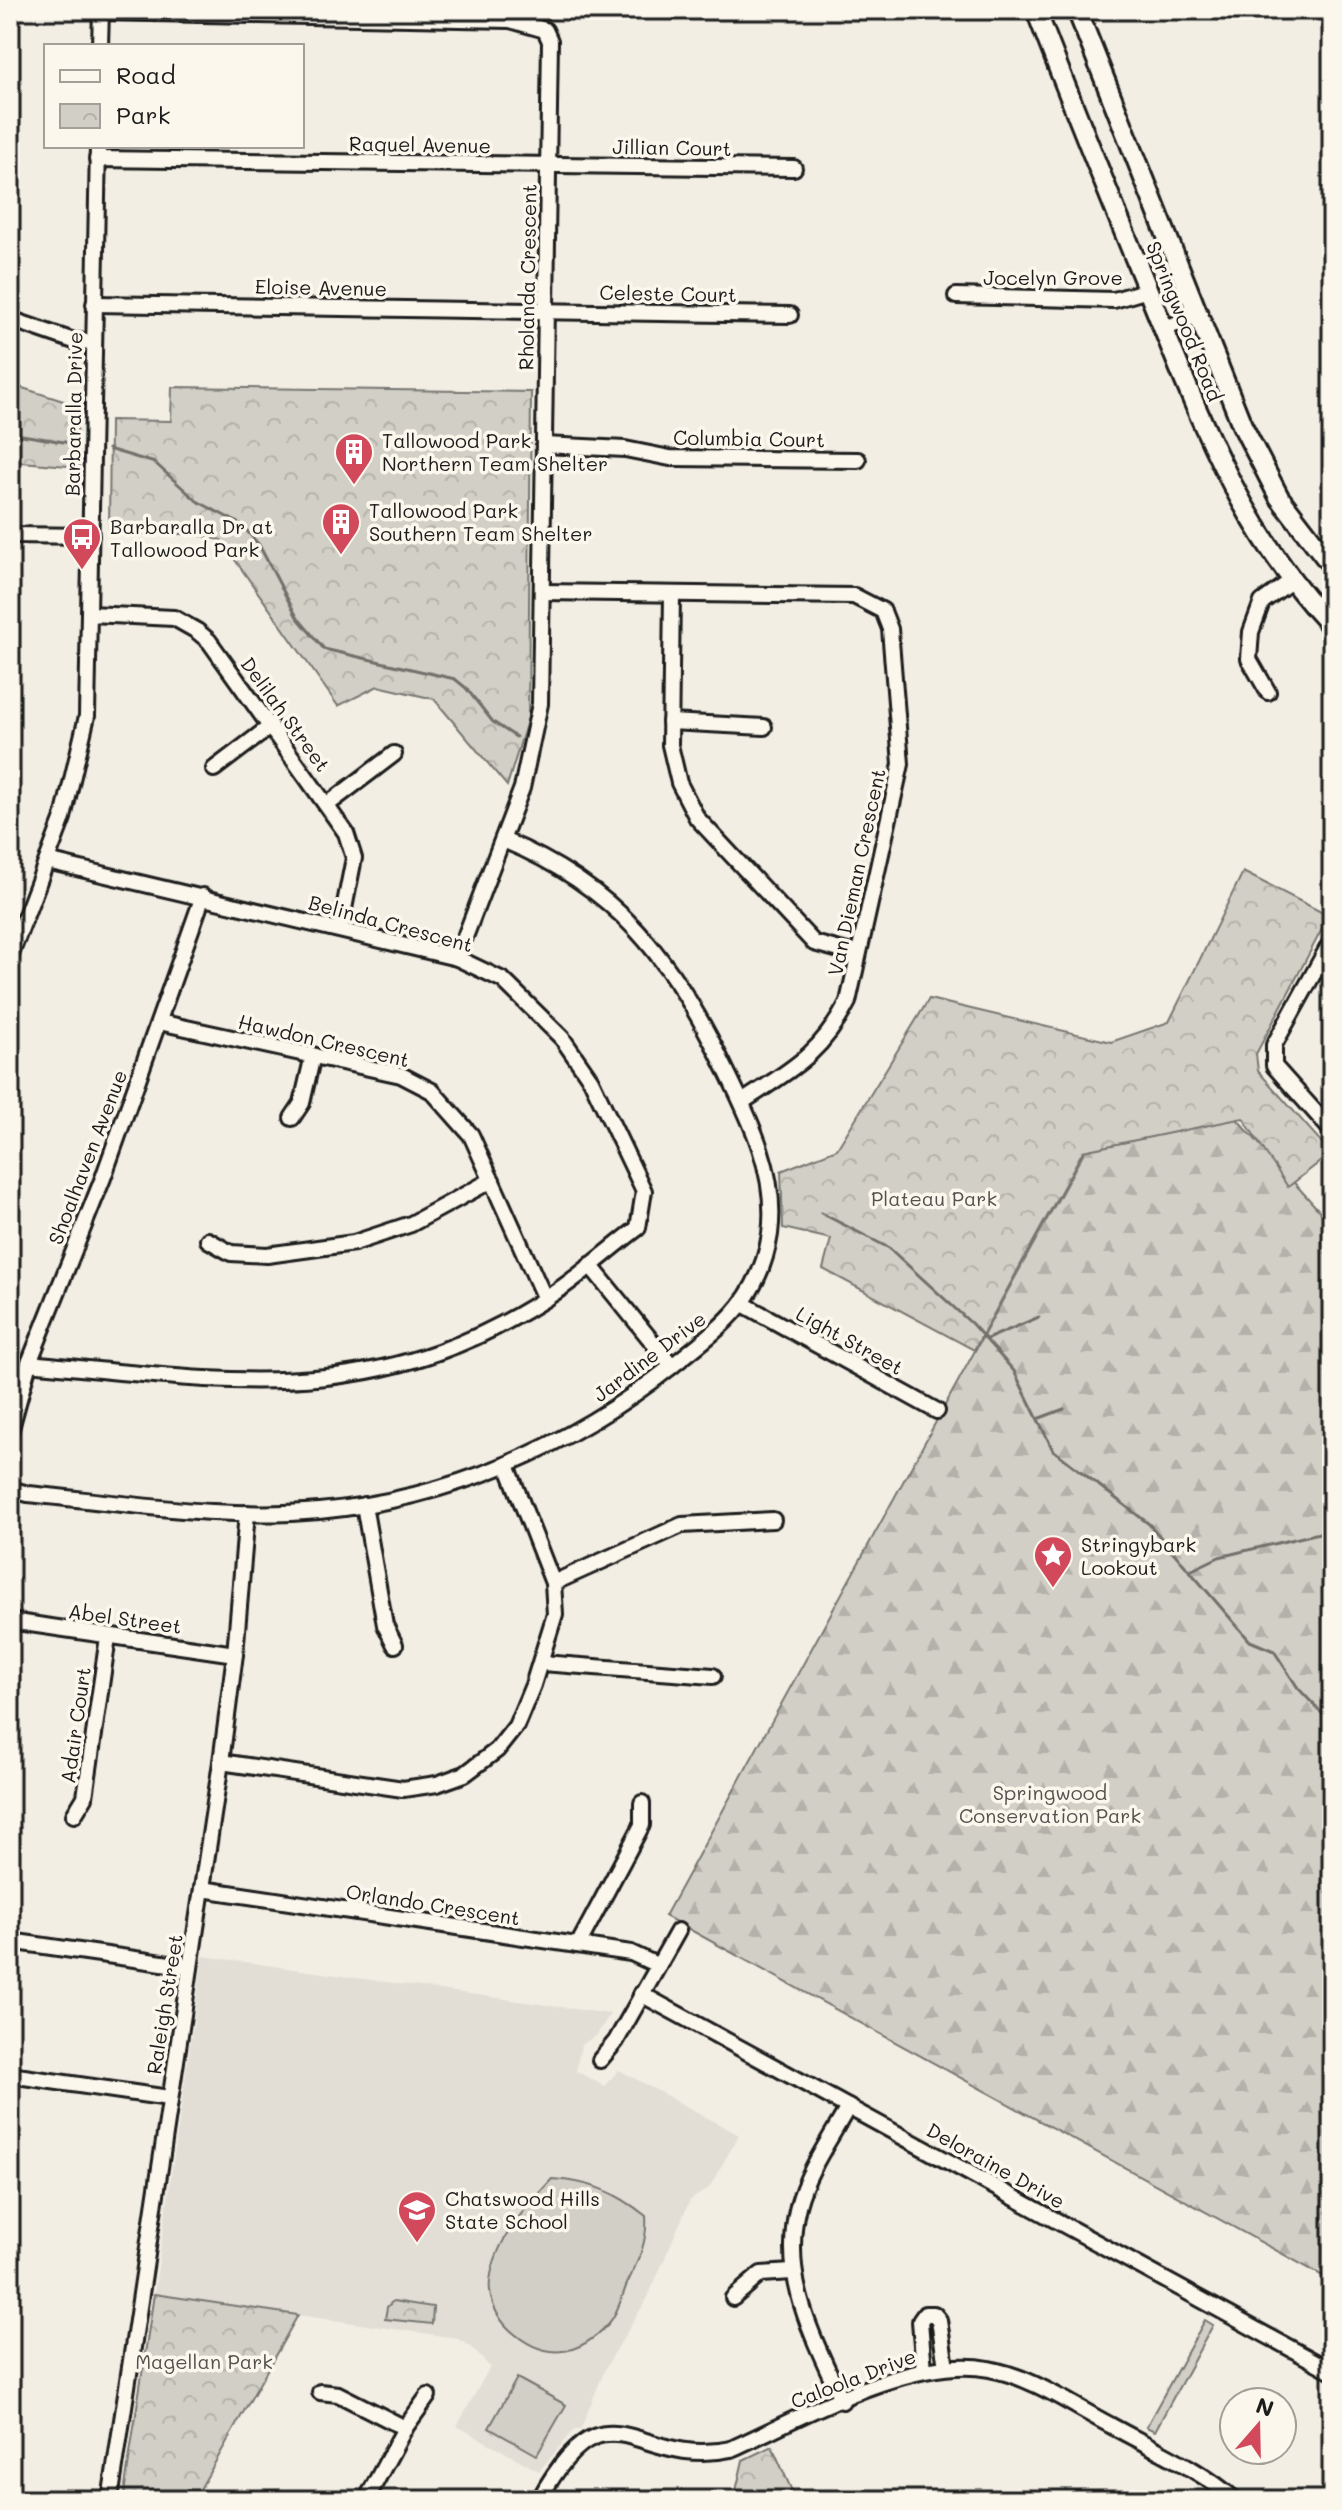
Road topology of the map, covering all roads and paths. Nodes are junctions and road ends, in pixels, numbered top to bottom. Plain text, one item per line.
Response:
1 (1036, 10) edge
2 (1077, 10) edge
3 (101, 11) edge
4 (100, 44) edge
5 (97, 153) edge
6 (549, 165) junction
7 (794, 168) dead end
8 (1148, 290) junction
9 (956, 296) dead end
10 (94, 304) junction
11 (546, 311) junction
12 (790, 315) dead end
13 (1197, 315) junction
14 (10, 319) edge
15 (1164, 329) junction
16 (94, 342) junction
17 (544, 445) junction
18 (858, 460) dead end
19 (10, 535) edge
20 (91, 536) junction
21 (1332, 566) edge
22 (1291, 581) junction
23 (542, 592) junction
24 (672, 594) junction
25 (90, 614) junction
26 (1332, 627) edge
27 (1268, 692) dead end
28 (670, 722) junction
29 (271, 726) junction
30 (764, 727) dead end
31 (394, 754) dead end
32 (214, 769) dead end
33 (327, 805) junction
34 (503, 840) junction
35 (47, 861) junction
36 (203, 896) junction
37 (340, 929) junction
38 (1332, 940) edge
39 (858, 955) junction
40 (10, 957) edge
41 (457, 958) junction
42 (159, 1022) junction
43 (313, 1055) junction
44 (742, 1102) junction
45 (292, 1118) dead end
46 (1332, 1131) edge
47 (492, 1180) junction
48 (208, 1240) dead end
49 (590, 1265) junction
50 (545, 1299) junction
51 (743, 1304) junction
52 (29, 1363) junction
53 (672, 1366) junction
54 (937, 1411) dead end
55 (10, 1432) edge
56 (507, 1465) junction
57 (10, 1489) edge
58 (364, 1505) junction
59 (247, 1513) junction
60 (773, 1520) dead end
61 (553, 1583) junction
62 (10, 1621) edge
63 (108, 1637) junction
64 (395, 1645) dead end
65 (235, 1654) junction
66 (542, 1663) junction
67 (713, 1676) dead end
68 (221, 1762) junction
69 (642, 1803) dead end
70 (74, 1815) dead end
71 (202, 1889) junction
72 (678, 1931) dead end
73 (10, 1941) edge
74 (578, 1945) junction
75 (657, 1965) junction
76 (190, 1967) junction
77 (641, 1994) junction
78 (600, 2060) dead end
79 (10, 2075) edge
80 (169, 2098) junction
81 (848, 2107) junction
82 (792, 2272) junction
83 (733, 2298) dead end
84 (946, 2367) junction
85 (924, 2370) junction
86 (1332, 2371) edge
87 (320, 2392) dead end
88 (428, 2396) dead end
89 (842, 2401) junction
90 (405, 2428) junction
91 (110, 2500) edge
92 (366, 2500) edge
93 (539, 2500) edge
94 (1235, 2500) edge

1 - 8 main road, Springwood Road
2 - 13 main road, Springwood Road
3 - 4 street
3 - 6 street, Rholanda Crescent
5 - 6 street, Raquel Avenue
5 - 10 street, Barbaralla Drive
6 - 7 street, Jillian Court
6 - 11 street, Rholanda Crescent
8 - 9 street, Jocelyn Grove
8 - 15 main road, Springwood Road
10 - 11 street, Eloise Avenue
10 - 16 street, Barbaralla Drive
11 - 12 street, Celeste Court
11 - 17 street, Rholanda Crescent
13 - 15 street
13 - 21 main road, Springwood Road
14 - 16 street
15 - 22 main road, Springwood Road
16 - 20 street, Barbaralla Drive
17 - 18 street, Columbia Court
17 - 23 street, Rholanda Crescent
19 - 20 street
20 - 25 street, Barbaralla Drive
22 - 26 main road, Springwood Road
22 - 27 street
23 - 24 street, Van Dieman Crescent
23 - 34 street, Rholanda Crescent
24 - 28 street
24 - 39 street, Van Dieman Crescent
25 - 29 street, Delilah Street
25 - 35 street, Barbaralla Drive
28 - 30 street
28 - 39 street
29 - 32 street
29 - 33 street, Delilah Street
31 - 33 street
33 - 37 street, Delilah Street
34 - 41 street, Rholanda Crescent
34 - 44 street, Jardine Drive
35 - 36 street, Belinda Crescent
35 - 40 street, Barbaralla Drive
36 - 37 street, Belinda Crescent
36 - 42 street, Shoalhaven Avenue
37 - 41 street, Belinda Crescent
38 - 46 street
39 - 44 street, Van Dieman Crescent
41 - 49 street, Belinda Crescent
42 - 43 street, Hawdon Crescent
42 - 52 street, Shoalhaven Avenue
43 - 45 street
43 - 47 street, Hawdon Crescent
44 - 51 street, Jardine Drive
47 - 48 street
47 - 50 street, Hawdon Crescent
49 - 50 street, Belinda Crescent
49 - 53 street
50 - 52 street, Belinda Crescent
51 - 53 street, Jardine Drive
51 - 54 street, Light Street
52 - 55 street, Shoalhaven Avenue
53 - 56 street, Jardine Drive
56 - 58 street, Jardine Drive
56 - 61 street
57 - 59 street, Jardine Drive
58 - 59 street, Jardine Drive
58 - 64 street
59 - 65 street, Raleigh Street
60 - 61 street
61 - 66 street
62 - 63 street, Abel Street
63 - 65 street, Abel Street
63 - 70 street, Adair Court
65 - 68 street, Raleigh Street
66 - 67 street
66 - 68 street
68 - 71 street, Raleigh Street
69 - 74 street
71 - 74 street, Orlando Crescent
71 - 76 street, Raleigh Street
72 - 75 street
73 - 76 street
74 - 75 street, Orlando Crescent
75 - 77 street
76 - 80 street, Raleigh Street
77 - 78 street
77 - 81 street, Deloraine Drive
79 - 80 street
80 - 91 street, Raleigh Street
81 - 82 street
81 - 86 street, Deloraine Drive
82 - 83 street
82 - 89 street
84 - 85 street, Caloola Drive
84 - 85 street
84 - 94 street, Caloola Drive
85 - 89 street, Caloola Drive
87 - 90 street
88 - 90 street
89 - 93 street, Caloola Drive
90 - 92 street

